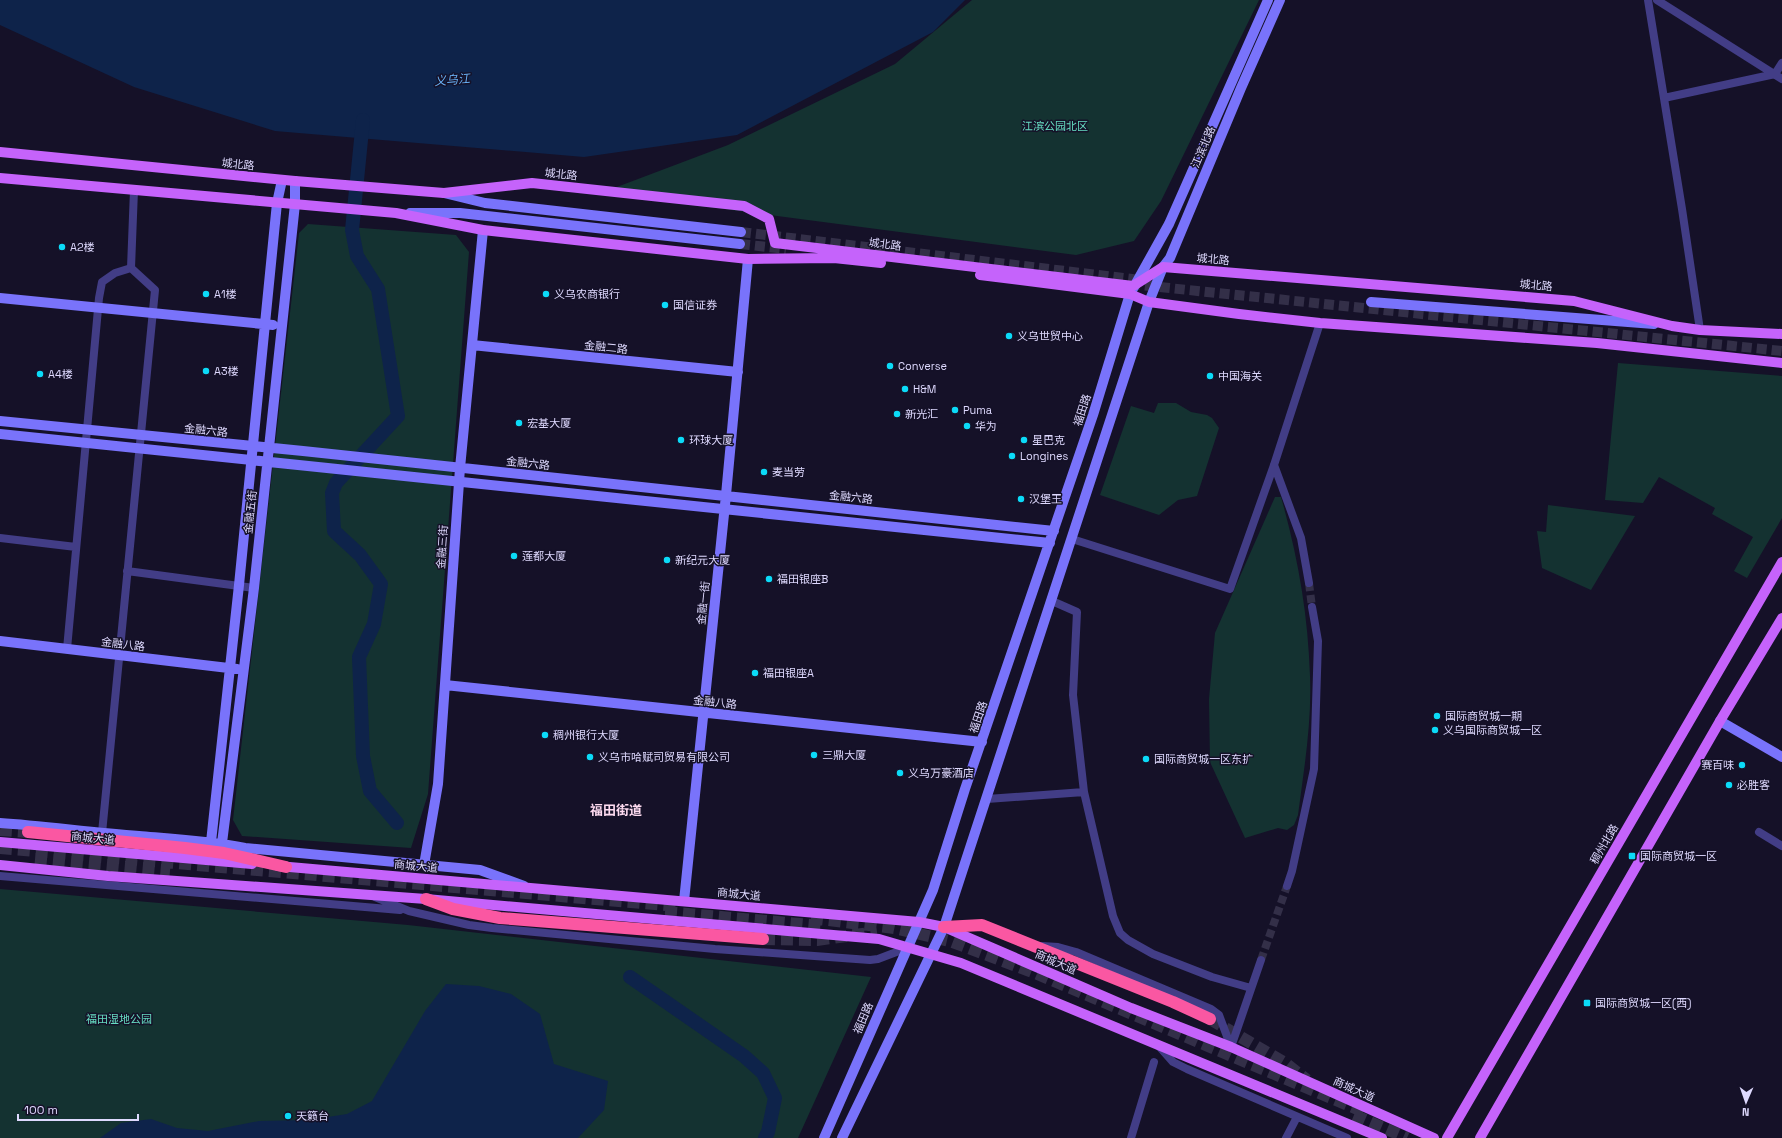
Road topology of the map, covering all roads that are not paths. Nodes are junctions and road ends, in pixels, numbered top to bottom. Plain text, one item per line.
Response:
1 (1268, 0) edge
2 (1280, 0) edge
3 (1648, 0) edge
4 (1657, 0) edge
5 (1782, 63) edge
6 (1778, 76) edge
7 (1664, 98) junction
8 (0, 152) edge
9 (0, 178) edge
10 (282, 180) junction
11 (295, 182) junction
12 (134, 190) junction
13 (444, 193) junction
14 (278, 203) junction
15 (295, 204) junction
16 (396, 213) junction
17 (483, 230) junction
18 (741, 232) tunnel mouth
19 (740, 244) tunnel mouth
20 (748, 259) junction
21 (132, 268) junction
22 (1164, 268) junction
23 (1132, 290) junction
24 (0, 298) edge
25 (1148, 302) junction
26 (1371, 302) dead end
27 (98, 308) junction
28 (154, 313) junction
29 (1320, 322) junction
30 (266, 324) junction
31 (281, 325) junction
32 (1672, 326) junction
33 (1700, 330) junction
34 (1782, 334) edge
35 (472, 345) junction
36 (1782, 363) edge
37 (738, 372) junction
38 (0, 421) edge
39 (87, 430) junction
40 (0, 434) edge
41 (142, 435) junction
42 (86, 443) junction
43 (254, 446) junction
44 (140, 448) junction
45 (269, 448) junction
46 (252, 460) junction
47 (267, 462) junction
48 (1274, 465) junction
49 (460, 468) junction
50 (459, 482) junction
51 (726, 495) junction
52 (724, 510) junction
53 (1054, 530) junction
54 (0, 538) edge
55 (1072, 539) junction
56 (1050, 543) junction
57 (76, 547) junction
58 (1782, 562) edge
59 (127, 571) junction
60 (1309, 583) tunnel mouth
61 (239, 585) junction
62 (254, 588) junction
63 (1052, 601) junction
64 (1312, 607) tunnel mouth
65 (1781, 624) edge
66 (0, 640) edge
67 (67, 649) junction
68 (120, 655) junction
69 (231, 668) junction
70 (243, 669) junction
71 (444, 686) junction
72 (704, 713) junction
73 (1720, 721) junction
74 (982, 742) junction
75 (1782, 757) edge
76 (1084, 792) junction
77 (986, 799) junction
78 (0, 823) edge
79 (28, 832) tunnel mouth
80 (1759, 832) dead end
81 (102, 833) junction
82 (0, 842) edge
83 (211, 842) junction
84 (222, 843) junction
85 (1782, 846) edge
86 (0, 865) edge
87 (424, 865) junction
88 (286, 867) junction
89 (0, 876) edge
90 (1287, 886) tunnel mouth
91 (527, 888) junction
92 (369, 895) junction
93 (426, 900) junction
94 (684, 901) junction
95 (409, 911) junction
96 (919, 922) junction
97 (944, 927) junction
98 (763, 939) tunnel mouth
99 (1028, 945) junction
100 (907, 948) junction
101 (932, 955) junction
102 (1261, 960) tunnel mouth
103 (1251, 988) junction
104 (1210, 1019) tunnel mouth
105 (1157, 1045) junction
106 (1231, 1047) junction
107 (1154, 1062) dead end
108 (1297, 1117) junction
109 (824, 1138) edge
110 (842, 1138) edge
111 (1131, 1138) edge
112 (1286, 1138) edge
113 (1347, 1138) edge
114 (1382, 1138) edge
115 (1434, 1138) edge
116 (1447, 1138) edge
117 (1480, 1138) edge

1 - 23 street, 江滨北路
2 - 22 street, 江滨北路
3 - 7 street
4 - 6 street
5 - 6 street
6 - 7 street
7 - 33 street
8 - 10 main road, 城北路
9 - 12 main road, 城北路
10 - 11 main road, 城北路
10 - 14 street, 金融五街
11 - 13 main road, 城北路
11 - 15 street, 金融五街
12 - 14 main road, 城北路
12 - 21 street
13 - 18 street
13 - 23 main road, 城北路
14 - 15 main road, 城北路
14 - 30 street, 金融五街
15 - 16 main road, 城北路
15 - 31 street, 金融五街
16 - 17 main road, 城北路
16 - 19 street
17 - 20 main road, 城北路
17 - 35 street, 金融三街
20 - 23 main road, 城北路
20 - 37 street, 金融一街
21 - 27 street
21 - 28 street
22 - 23 main road
22 - 25 street, 江滨北路
22 - 32 main road, 城北路
23 - 25 main road, 城北路
23 - 53 street, 福田路
24 - 27 street
25 - 29 main road, 城北路
25 - 55 street
26 - 32 street
27 - 28 street
27 - 39 street
28 - 30 street
28 - 41 street
29 - 36 main road, 城北路
29 - 48 street
30 - 31 street
30 - 43 street, 金融五街
31 - 45 street, 金融五街
32 - 33 main road, 城北路
33 - 34 main road, 城北路
35 - 37 street, 金融二路
35 - 49 street, 金融三街
37 - 51 street, 金融一街
38 - 39 street, 金融六路
39 - 41 street, 金融六路
39 - 42 street
40 - 42 street
41 - 43 street, 金融六路
41 - 44 street
42 - 44 street
42 - 57 street
43 - 45 street, 金融六路
43 - 46 street, 金融五街
44 - 46 street
44 - 59 street
45 - 47 street, 金融五街
45 - 49 street, 金融六路
46 - 47 street
46 - 61 street, 金融五街
47 - 50 street
47 - 62 street, 金融五街
48 - 55 street
48 - 60 street
49 - 50 street, 金融三街
49 - 51 street, 金融六路
50 - 52 street
50 - 71 street, 金融三街
51 - 52 street, 金融一街
51 - 53 street, 金融六路
52 - 56 street
52 - 72 street, 金融一街
53 - 56 street, 福田路
54 - 57 street
55 - 63 street
56 - 74 street, 福田路
57 - 67 street
58 - 116 main road, 稠州北路
59 - 61 street
59 - 68 street
61 - 62 street
61 - 69 street, 金融五街
62 - 70 street, 金融五街
63 - 76 street
63 - 77 street
64 - 90 street
65 - 73 main road
66 - 67 street, 金融八路
67 - 68 street, 金融八路
68 - 69 street, 金融八路
68 - 81 street
69 - 70 street, 金融八路
69 - 83 street, 金融五街
70 - 84 street, 金融五街
71 - 72 street, 金融八路
71 - 87 street, 金融三街
72 - 74 street, 金融八路
72 - 94 street, 金融一街
73 - 75 street
73 - 117 main road
74 - 96 street, 福田路
76 - 77 street
76 - 103 street
77 - 97 street
78 - 81 street
79 - 88 highway
80 - 85 street
81 - 83 street
82 - 88 main road, 商城大道
83 - 84 street
84 - 87 street
86 - 92 main road
87 - 91 street
88 - 91 main road, 商城大道
89 - 95 street
91 - 94 main road, 商城大道
92 - 93 main road
92 - 95 street
93 - 98 highway
93 - 100 main road
94 - 96 main road, 商城大道
95 - 100 street
96 - 97 main road, 商城大道
96 - 100 street, 福田路
97 - 99 highway
97 - 101 street
97 - 106 main road, 商城大道
99 - 104 highway
99 - 106 street
100 - 101 main road
100 - 109 street, 福田路
101 - 105 main road
101 - 110 street
102 - 103 street
103 - 106 street
105 - 108 street
105 - 114 main road
106 - 115 main road, 商城大道
107 - 111 street
108 - 112 street
108 - 113 street

